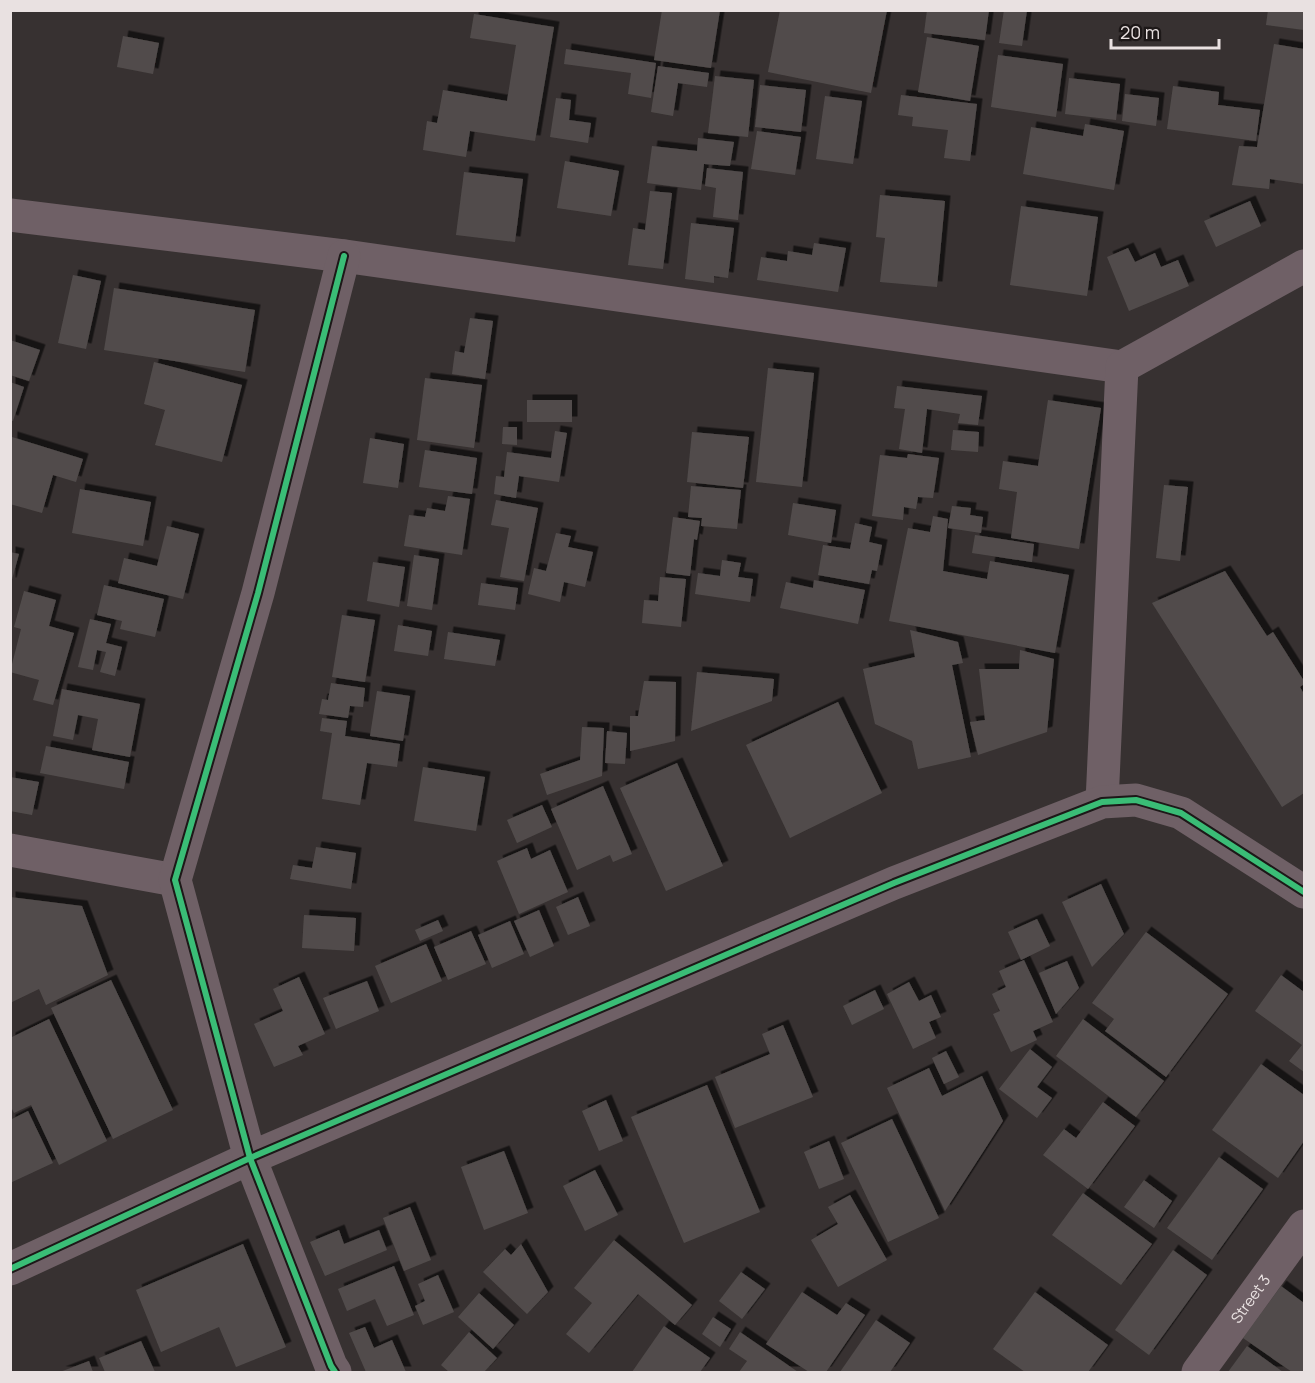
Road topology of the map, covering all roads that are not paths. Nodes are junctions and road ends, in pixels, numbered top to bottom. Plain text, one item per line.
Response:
1 (10, 215) edge
2 (344, 256) junction
3 (1305, 267) edge
4 (1122, 367) junction
5 (1102, 802) junction
6 (10, 850) edge
7 (175, 880) junction
8 (1305, 892) edge
9 (250, 1158) junction
10 (1305, 1226) edge
11 (10, 1269) edge
12 (335, 1372) edge
13 (1198, 1372) edge

1 - 2 street
2 - 4 street
2 - 7 street
3 - 4 street
4 - 5 street
5 - 8 street
5 - 9 street
6 - 7 street
7 - 9 street
9 - 11 street
9 - 12 street
10 - 13 street, Street 3

